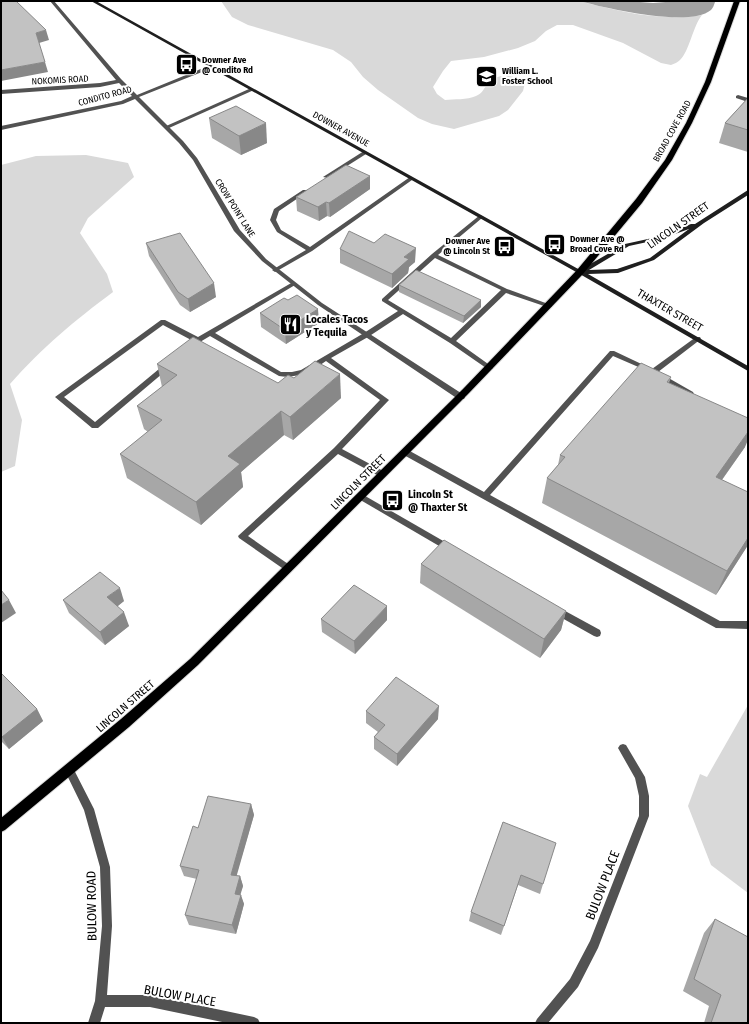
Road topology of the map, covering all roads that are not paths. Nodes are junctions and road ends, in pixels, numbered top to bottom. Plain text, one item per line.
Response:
1 (52, 1) edge
2 (93, 1) edge
3 (737, 1) edge
4 (210, 67) junction
5 (120, 81) junction
6 (251, 90) junction
7 (1, 92) edge
8 (136, 97) junction
9 (738, 97) dead end
10 (748, 100) edge
11 (167, 127) junction
12 (1, 128) edge
13 (364, 152) junction
14 (410, 179) junction
15 (320, 181) edge
16 (314, 185) edge
17 (748, 192) edge
18 (480, 217) junction
19 (702, 222) junction
20 (310, 250) junction
21 (434, 255) junction
22 (275, 270) junction
23 (580, 272) junction
24 (293, 284) junction
25 (505, 290) junction
26 (549, 306) junction
27 (403, 311) junction
28 (210, 333) junction
29 (366, 335) junction
30 (698, 339) junction
31 (198, 340) junction
32 (452, 341) junction
33 (186, 350) edge
34 (326, 358) junction
35 (174, 360) edge
36 (489, 368) junction
37 (748, 368) edge
38 (653, 372) junction
39 (461, 396) junction
40 (694, 396) edge
41 (337, 450) junction
42 (405, 452) junction
43 (382, 474) junction
44 (360, 496) junction
45 (485, 496) junction
46 (455, 551) edge
47 (288, 568) junction
48 (550, 606) edge
49 (748, 625) edge
50 (597, 633) dead end
51 (622, 748) dead end
52 (69, 769) junction
53 (1, 826) edge
54 (101, 1001) junction
55 (94, 1023) edge
56 (254, 1023) edge
57 (541, 1023) edge

1 - 5 street, CROW POINT LANE
2 - 4 street, DOWNER AVENUE
3 - 23 main road, BROAD COVE ROAD
4 - 6 street, DOWNER AVENUE
4 - 8 street, CONDITO ROAD
5 - 7 street, NOKOMIS ROAD
5 - 8 street, CROW POINT LANE
6 - 11 street
6 - 13 street, DOWNER AVENUE
8 - 11 street, CROW POINT LANE
8 - 12 street, CONDITO ROAD
9 - 10 street
11 - 22 street, CROW POINT LANE
13 - 14 street, DOWNER AVENUE
13 - 15 street
14 - 18 street, DOWNER AVENUE
14 - 20 street
16 - 20 street
17 - 19 street, LINCOLN STREET
18 - 21 street
18 - 23 street, DOWNER AVENUE
19 - 23 street
19 - 23 street, LINCOLN STREET
20 - 22 street
21 - 25 street
21 - 27 street
22 - 24 street, CROW POINT LANE
23 - 26 main road, LINCOLN STREET
23 - 30 street, THAXTER STREET
24 - 28 street
24 - 29 street, CROW POINT LANE
25 - 26 street
25 - 32 street
26 - 36 main road, LINCOLN STREET
27 - 29 street
27 - 32 street
28 - 31 street
28 - 34 street
29 - 34 street
29 - 39 street, CROW POINT LANE
30 - 37 street, THAXTER STREET
30 - 38 street
31 - 33 street
31 - 35 street
32 - 36 street
34 - 41 street
36 - 39 main road, LINCOLN STREET
38 - 40 street
38 - 45 street
39 - 42 main road, LINCOLN STREET
41 - 43 street
41 - 47 street
42 - 43 main road, LINCOLN STREET
42 - 45 street
43 - 44 main road, LINCOLN STREET
44 - 46 street
44 - 47 main road, LINCOLN STREET
45 - 49 street
47 - 52 main road, LINCOLN STREET
48 - 50 street
51 - 57 street, BULOW PLACE
52 - 53 main road, LINCOLN STREET
52 - 54 street, BULOW ROAD
54 - 55 street, BULOW ROAD
54 - 56 street, BULOW PLACE

